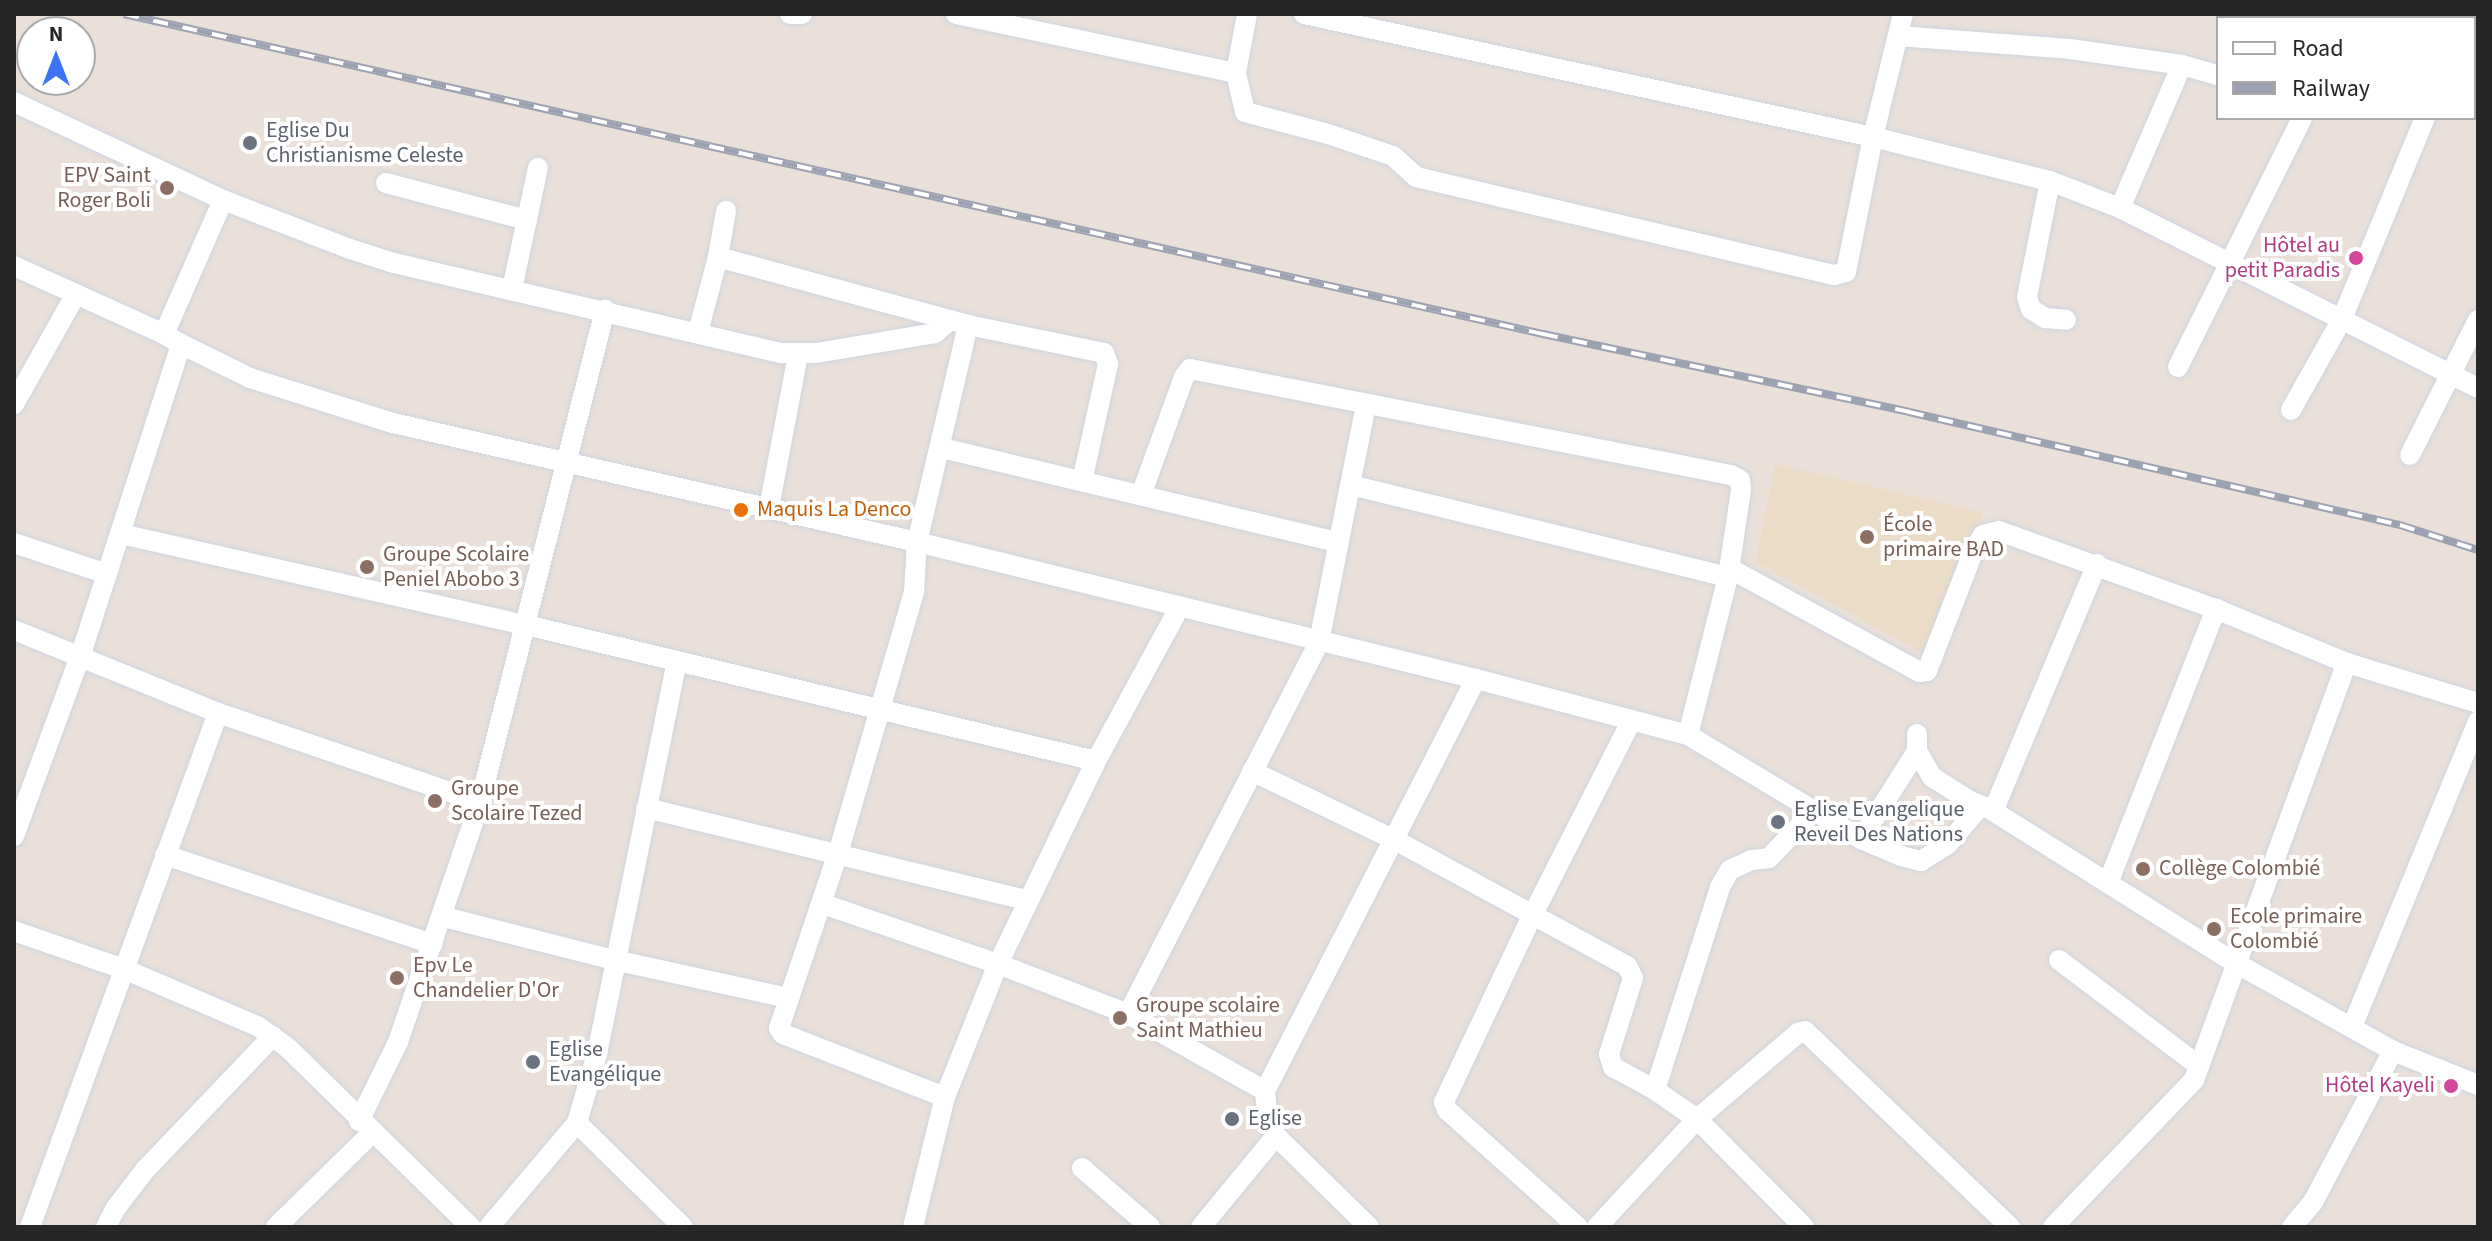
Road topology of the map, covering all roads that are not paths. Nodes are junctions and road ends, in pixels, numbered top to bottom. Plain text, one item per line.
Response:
1 (790, 14) edge
2 (802, 14) edge
3 (956, 14) edge
4 (1247, 14) edge
5 (1304, 14) edge
6 (1903, 14) edge
7 (1898, 36) junction
8 (2182, 65) junction
9 (1236, 73) junction
10 (2216, 74) edge
11 (14, 102) edge
12 (2301, 120) edge
13 (2424, 120) edge
14 (1873, 137) junction
15 (538, 168) dead end
16 (2050, 181) junction
17 (386, 183) dead end
18 (223, 200) junction
19 (2120, 208) junction
20 (726, 211) dead end
21 (527, 220) junction
22 (718, 257) junction
23 (14, 266) edge
24 (2230, 266) junction
25 (512, 289) junction
26 (76, 294) junction
27 (605, 310) junction
28 (2342, 319) junction
29 (2066, 320) dead end
30 (2478, 320) edge
31 (959, 323) junction
32 (698, 332) junction
33 (173, 339) junction
34 (798, 354) junction
35 (2178, 367) dead end
36 (2451, 373) junction
37 (2478, 388) edge
38 (14, 404) edge
39 (1366, 405) junction
40 (2291, 410) dead end
41 (942, 448) junction
42 (2410, 455) dead end
43 (565, 464) junction
44 (1082, 481) junction
45 (1351, 485) junction
46 (1141, 495) junction
47 (769, 508) junction
48 (121, 534) junction
49 (917, 542) junction
50 (1338, 542) junction
51 (14, 543) edge
52 (2097, 564) junction
53 (1728, 573) junction
54 (107, 574) junction
55 (1179, 608) junction
56 (2216, 609) junction
57 (526, 625) junction
58 (14, 630) edge
59 (1319, 642) junction
60 (81, 654) junction
61 (677, 661) junction
62 (2347, 663) junction
63 (1476, 679) junction
64 (2478, 703) edge
65 (878, 711) junction
66 (218, 713) junction
67 (1632, 720) junction
68 (2478, 721) edge
69 (1688, 735) junction
70 (1096, 761) junction
71 (1252, 771) junction
72 (480, 802) junction
73 (646, 808) junction
74 (1987, 808) junction
75 (1815, 810) junction
76 (14, 836) edge
77 (1861, 839) junction
78 (1395, 840) junction
79 (838, 853) junction
80 (165, 855) junction
81 (2108, 883) junction
82 (1027, 900) junction
83 (823, 904) junction
84 (1532, 916) junction
85 (444, 917) junction
86 (14, 931) edge
87 (433, 944) junction
88 (614, 960) junction
89 (2059, 960) dead end
90 (2234, 962) junction
91 (998, 964) junction
92 (124, 969) junction
93 (789, 998) junction
94 (1128, 1014) junction
95 (2352, 1027) junction
96 (273, 1036) junction
97 (2393, 1051) junction
98 (2199, 1066) junction
99 (2478, 1085) edge
100 (1655, 1090) junction
101 (1265, 1091) junction
102 (945, 1097) junction
103 (1697, 1119) junction
104 (577, 1123) junction
105 (366, 1127) junction
106 (1276, 1136) junction
107 (1082, 1168) dead end
108 (30, 1227) edge
109 (106, 1227) edge
110 (276, 1227) edge
111 (471, 1227) edge
112 (489, 1227) edge
113 (683, 1227) edge
114 (913, 1227) edge
115 (1150, 1227) edge
116 (1201, 1227) edge
117 (1369, 1227) edge
118 (1578, 1227) edge
119 (1597, 1227) edge
120 (1804, 1227) edge
121 (2010, 1227) edge
122 (2053, 1227) edge
123 (2292, 1227) edge

1 - 2 street
3 - 9 street
4 - 9 street
5 - 14 street
6 - 7 street
7 - 8 street
7 - 14 street
8 - 10 street
8 - 19 street
9 - 14 street
11 - 18 street
12 - 24 street
13 - 28 street
14 - 16 street
15 - 21 street
16 - 19 street
16 - 29 street
17 - 21 street
18 - 25 street
18 - 33 street
19 - 24 street
20 - 22 street
21 - 25 street
22 - 31 street
22 - 32 street
23 - 26 street
24 - 28 street
24 - 35 street
25 - 27 street
26 - 33 street
26 - 38 street
27 - 32 street
27 - 43 street
28 - 36 street
28 - 40 street
30 - 36 street
31 - 34 street
31 - 41 street
31 - 44 street
32 - 34 street
33 - 43 street
33 - 48 street
34 - 47 street
36 - 37 street
36 - 42 street
39 - 45 street
39 - 46 street
39 - 53 street
41 - 44 street
41 - 49 street
43 - 47 street
43 - 57 street
44 - 46 street
45 - 50 street
45 - 53 street
46 - 50 street
47 - 49 street
48 - 54 street
48 - 57 street
49 - 55 street
49 - 65 street
50 - 59 street
51 - 54 street
52 - 53 street
52 - 56 street
52 - 74 street
53 - 69 street
54 - 60 street
55 - 59 street
55 - 70 street
56 - 62 street
56 - 81 street
57 - 61 street
57 - 72 street
58 - 60 street
59 - 63 street
59 - 71 street
60 - 66 street
60 - 76 street
61 - 65 street
61 - 73 street
62 - 64 street
62 - 90 street
63 - 67 street
63 - 78 street
65 - 70 street
65 - 79 street
66 - 72 street
66 - 80 street
67 - 69 street
67 - 84 street
68 - 95 street
69 - 75 street
70 - 82 street
71 - 78 street
71 - 94 street
72 - 85 street
73 - 79 street
73 - 88 street
74 - 77 street
74 - 77 street
74 - 81 street
75 - 77 street
75 - 100 street
78 - 84 street
78 - 101 street
79 - 82 street
79 - 83 street
80 - 87 street
80 - 92 street
81 - 90 street
82 - 91 street
83 - 91 street
83 - 93 street
84 - 100 street
84 - 118 street
85 - 87 street
85 - 88 street
86 - 92 street
87 - 105 street
88 - 93 street
88 - 104 street
89 - 98 street
90 - 95 street
90 - 98 street
91 - 94 street
91 - 102 street
92 - 96 street
92 - 108 street
93 - 102 street
94 - 101 street
95 - 97 street
96 - 105 street
96 - 109 street
97 - 99 street
97 - 123 street
98 - 122 street
100 - 103 street
101 - 106 street
102 - 114 street
103 - 119 street
103 - 120 street
103 - 121 street
104 - 112 street
104 - 113 street
105 - 110 street
105 - 111 street
106 - 116 street
106 - 117 street
107 - 115 street

